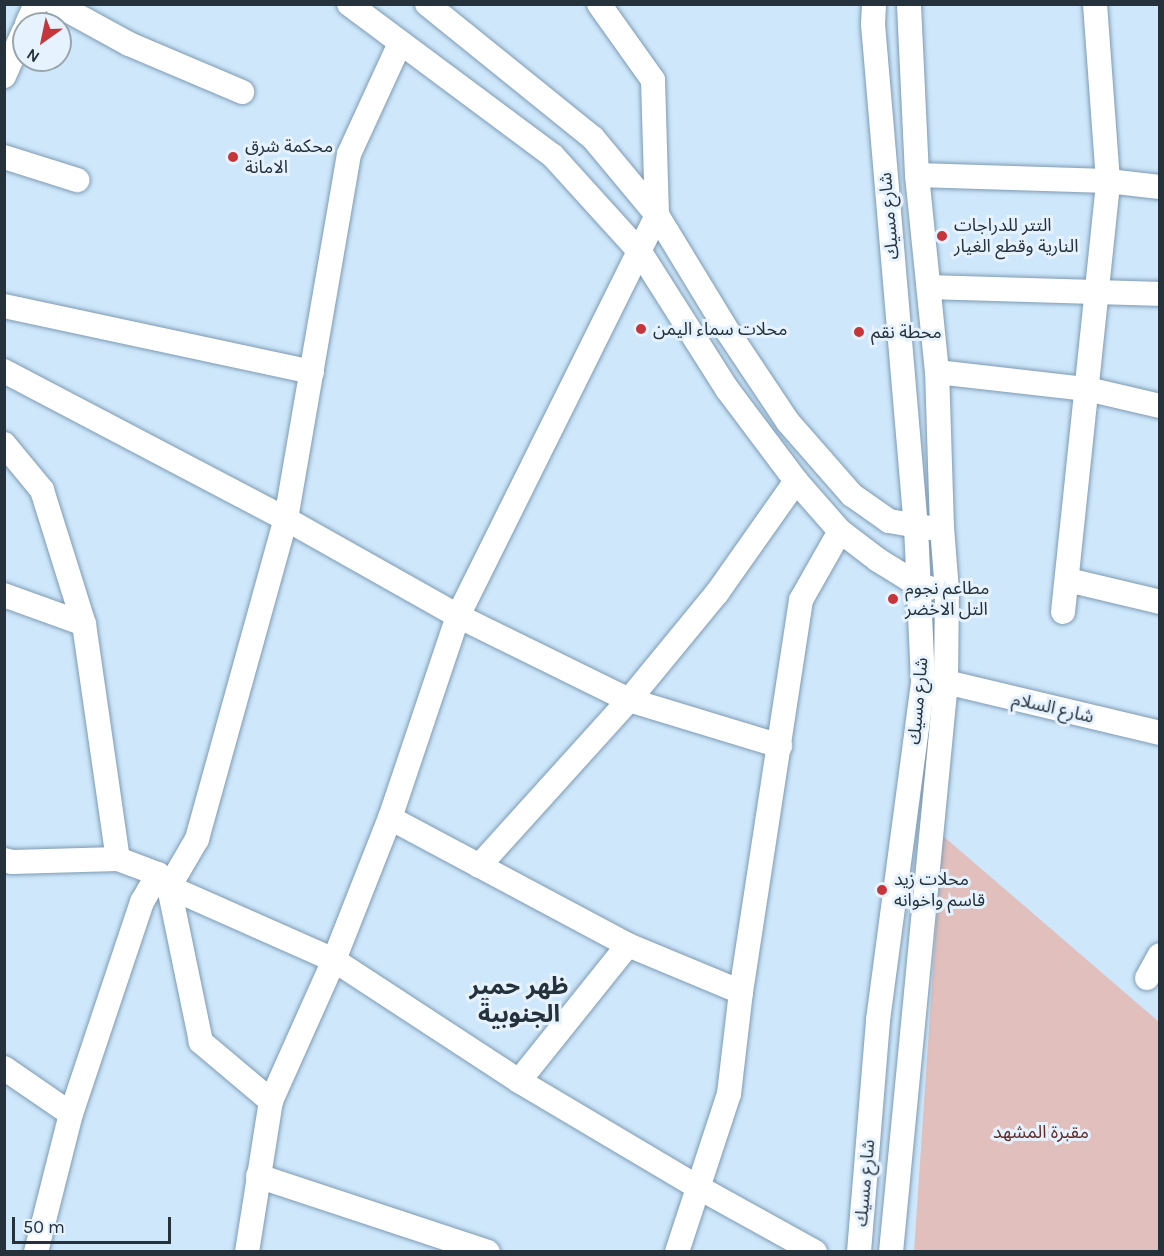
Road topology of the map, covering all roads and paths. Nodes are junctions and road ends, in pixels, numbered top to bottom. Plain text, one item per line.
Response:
1 (56, 4) edge
2 (349, 4) edge
3 (427, 4) edge
4 (599, 4) edge
5 (874, 4) edge
6 (909, 4) edge
7 (1095, 4) edge
8 (400, 43) junction
9 (12, 58) edge
10 (4, 76) edge
11 (242, 92) dead end
12 (4, 157) edge
13 (917, 176) junction
14 (77, 180) dead end
15 (1108, 181) junction
16 (1160, 187) edge
17 (657, 215) junction
18 (640, 252) junction
19 (930, 287) junction
20 (1096, 291) junction
21 (1160, 294) edge
22 (4, 306) edge
23 (4, 371) edge
24 (312, 372) junction
25 (937, 372) junction
26 (1087, 388) junction
27 (1160, 406) edge
28 (4, 444) edge
29 (796, 481) junction
30 (286, 519) junction
31 (916, 528) junction
32 (942, 528) junction
33 (840, 531) junction
34 (1068, 580) junction
35 (920, 586) junction
36 (947, 591) junction
37 (4, 595) edge
38 (1160, 602) edge
39 (1063, 612) dead end
40 (458, 616) junction
41 (84, 624) junction
42 (946, 682) junction
43 (629, 700) junction
44 (1160, 733) edge
45 (780, 746) junction
46 (390, 818) junction
47 (118, 859) junction
48 (4, 860) edge
49 (479, 866) junction
50 (164, 881) junction
51 (628, 945) junction
52 (1160, 955) edge
53 (334, 960) junction
54 (1147, 978) dead end
55 (741, 992) junction
56 (4, 1068) edge
57 (519, 1081) junction
58 (271, 1101) junction
59 (71, 1114) junction
60 (258, 1176) junction
61 (696, 1186) junction
62 (36, 1251) edge
63 (247, 1251) edge
64 (488, 1251) edge
65 (677, 1251) edge
66 (815, 1251) edge
67 (859, 1251) edge
68 (891, 1251) edge

1 - 11 street
2 - 8 street
3 - 17 street
4 - 17 street
5 - 31 street, شارع مسيك
6 - 13 street, شارع مسيك
7 - 15 street
8 - 18 street
8 - 24 street
9 - 10 street
12 - 14 street
13 - 15 street
13 - 19 street, شارع مسيك
15 - 16 street
15 - 20 street
17 - 18 street
17 - 31 street
18 - 29 street
18 - 40 street
19 - 20 street
19 - 25 street, شارع مسيك
20 - 21 street
20 - 26 street
22 - 24 street
23 - 30 street
24 - 30 street
25 - 26 street
25 - 32 street, شارع مسيك
26 - 27 street
26 - 34 street
28 - 41 street
29 - 33 street
29 - 43 street
30 - 40 street
30 - 50 street
31 - 32 street
31 - 35 street, شارع مسيك
32 - 36 street, شارع مسيك
33 - 35 street
33 - 45 street
34 - 38 street
34 - 39 street
35 - 36 street
35 - 67 street, شارع مسيك
36 - 42 street, شارع مسيك
37 - 41 street
40 - 43 street
40 - 46 street
41 - 47 street
42 - 44 street, شارع السلام
42 - 68 street, شارع مسيك
43 - 45 street
43 - 49 street
45 - 55 street
46 - 49 street
46 - 53 street
47 - 48 street
47 - 50 street
49 - 51 street
50 - 53 street
50 - 58 street
50 - 59 street
51 - 55 street
51 - 57 street
52 - 54 street
53 - 57 street
53 - 58 street
55 - 61 street
56 - 59 street
57 - 61 street
58 - 60 street
59 - 62 street
60 - 63 street
60 - 64 street
61 - 65 street
61 - 66 street

